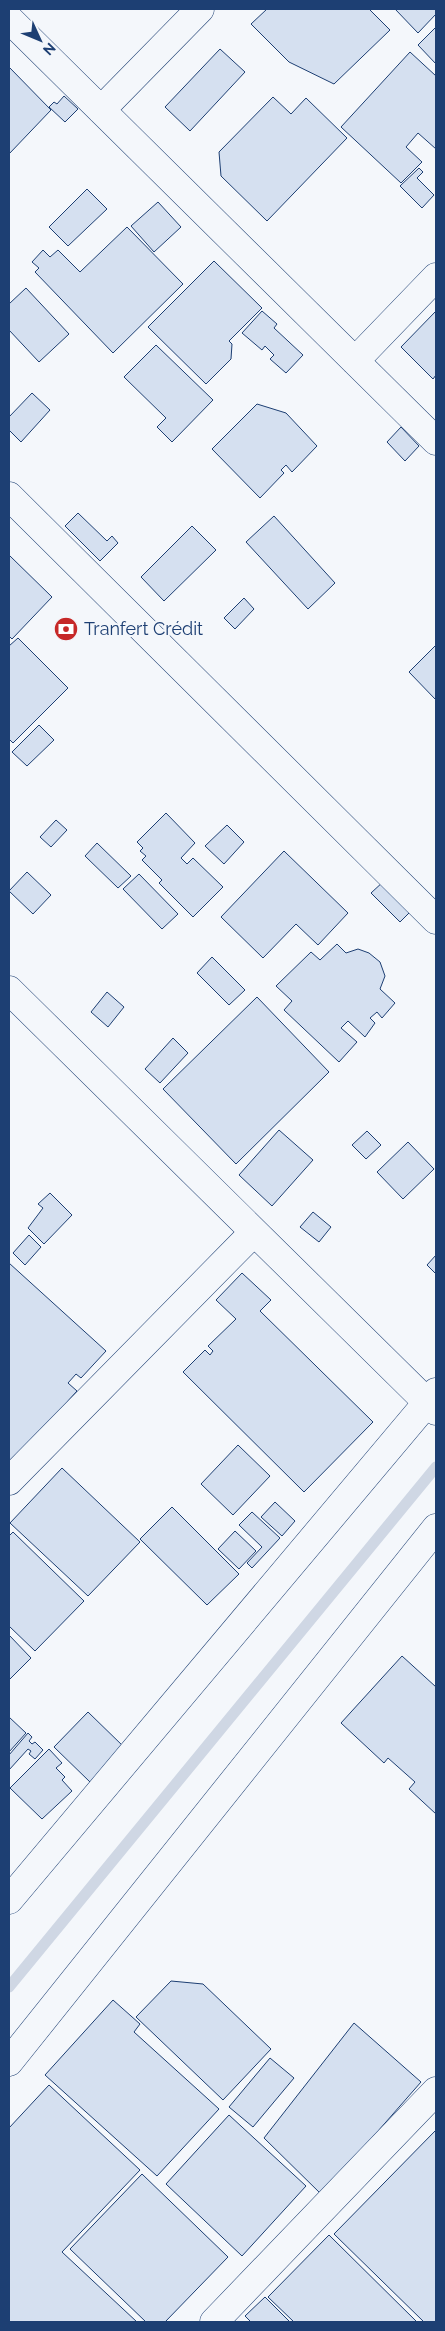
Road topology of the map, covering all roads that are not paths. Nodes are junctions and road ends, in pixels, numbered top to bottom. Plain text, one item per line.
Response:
1 (200, 9) edge
2 (9, 19) edge
3 (102, 110) junction
4 (436, 277) edge
5 (355, 361) junction
6 (436, 441) edge
7 (9, 496) edge
8 (436, 920) edge
9 (9, 990) edge
10 (254, 1232) junction
11 (433, 1402) edge
12 (9, 1481) edge
13 (436, 1528) edge
14 (9, 1900) edge
15 (9, 2062) edge
16 (436, 2091) edge
17 (214, 2322) edge

1 - 3 street
2 - 3 street
3 - 5 street
4 - 5 street
5 - 6 street
7 - 8 street
9 - 10 street
10 - 11 street
10 - 12 street
11 - 14 street
13 - 15 street
16 - 17 street

